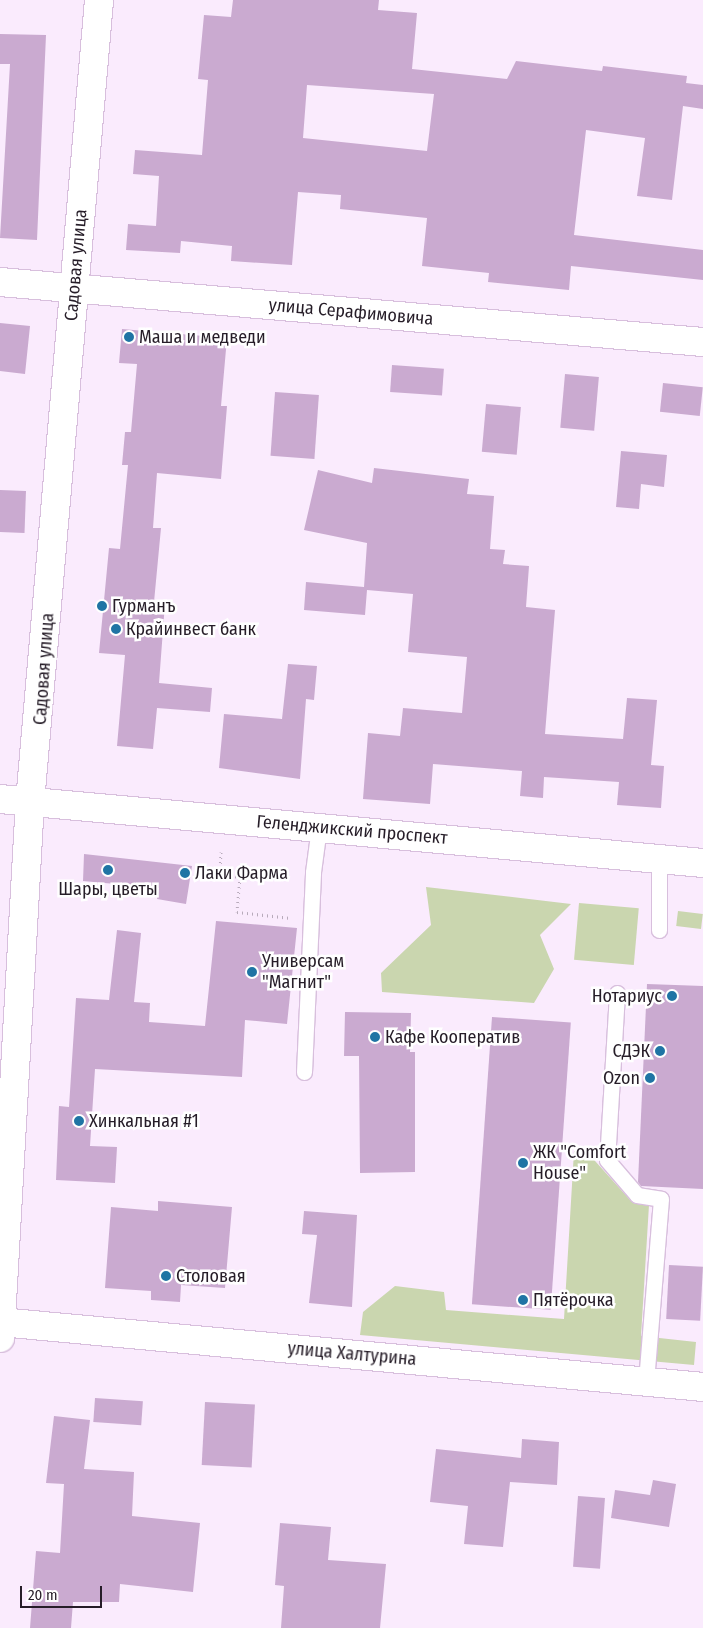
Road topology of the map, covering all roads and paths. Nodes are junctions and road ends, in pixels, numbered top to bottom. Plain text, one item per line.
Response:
1 (99, 0) edge
2 (0, 282) edge
3 (73, 289) junction
4 (703, 342) edge
5 (0, 799) edge
6 (30, 802) junction
7 (319, 827) junction
8 (222, 852) dead end
9 (659, 859) junction
10 (703, 863) edge
11 (296, 918) dead end
12 (659, 930) dead end
13 (617, 993) dead end
14 (8, 1060) edge
15 (304, 1072) dead end
16 (1, 1327) edge
17 (646, 1381) junction
18 (703, 1387) edge

1 - 3 street, Садовая улица
2 - 3 street, улица Серафимовича
3 - 4 street, улица Серафимовича
3 - 6 street, Садовая улица
5 - 6 street, Геленджикский проспект
6 - 7 street, Геленджикский проспект
6 - 14 street, Садовая улица
7 - 9 street, Геленджикский проспект
7 - 15 lane
8 - 11 path
9 - 10 street, Геленджикский проспект
9 - 12 lane
13 - 17 lane
14 - 16 street, Садовая улица
16 - 17 street, улица Халтурина
17 - 18 street, улица Халтурина

